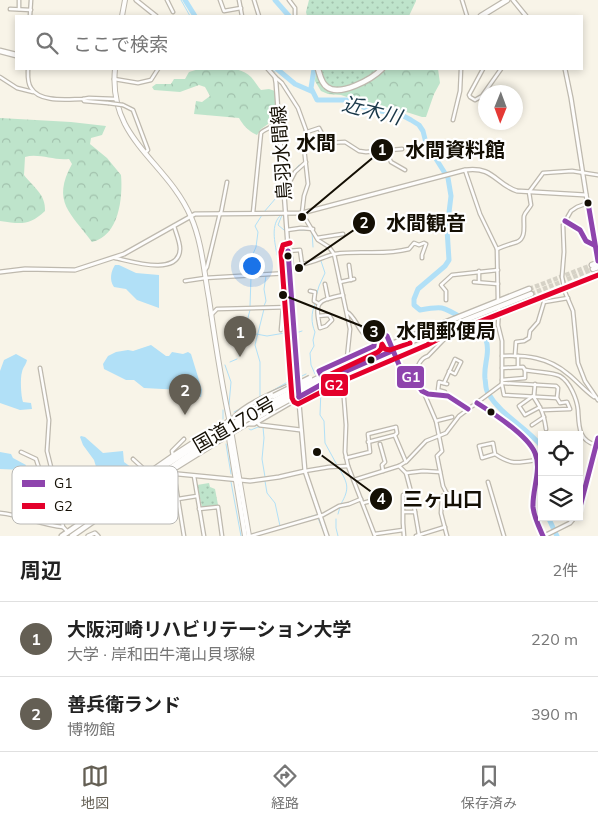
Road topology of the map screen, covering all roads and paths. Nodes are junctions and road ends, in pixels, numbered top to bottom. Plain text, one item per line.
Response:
1 (19, 0) edge
2 (31, 0) edge
3 (125, 0) edge
4 (136, 0) edge
5 (167, 0) edge
6 (220, 0) edge
7 (239, 0) edge
8 (254, 0) edge
9 (289, 0) edge
10 (462, 0) edge
11 (507, 0) edge
12 (512, 0) edge
13 (241, 8) junction
14 (10, 9) dead end
15 (19, 9) junction
16 (30, 10) junction
17 (173, 12) dead end
18 (30, 15) edge
19 (122, 15) edge
20 (155, 15) edge
21 (242, 15) edge
22 (259, 15) edge
23 (295, 15) edge
24 (467, 15) edge
25 (483, 15) edge
26 (525, 15) edge
27 (0, 51) edge
28 (15, 55) edge
29 (28, 70) edge
30 (115, 70) edge
31 (157, 70) edge
32 (269, 70) edge
33 (318, 70) edge
34 (381, 70) edge
35 (460, 70) edge
36 (482, 70) edge
37 (500, 70) edge
38 (565, 70) edge
39 (274, 76) junction
40 (0, 77) edge
41 (114, 79) junction
42 (34, 92) junction
43 (83, 99) junction
44 (116, 99) junction
45 (452, 120) dead end
46 (278, 123) junction
47 (306, 132) junction
48 (402, 149) dead end
49 (386, 151) junction
50 (144, 153) junction
51 (306, 162) junction
52 (405, 170) dead end
53 (465, 170) junction
54 (583, 172) junction
55 (598, 175) edge
56 (227, 182) dead end
57 (529, 192) junction
58 (283, 194) junction
59 (586, 195) junction
60 (588, 203) junction
61 (220, 213) junction
62 (253, 213) junction
63 (285, 213) junction
64 (302, 213) junction
65 (190, 216) junction
66 (564, 221) junction
67 (174, 226) junction
68 (286, 230) junction
69 (313, 230) junction
70 (343, 234) dead end
71 (318, 238) junction
72 (594, 245) junction
73 (497, 249) junction
74 (288, 251) junction
75 (334, 254) junction
76 (112, 258) junction
77 (422, 258) dead end
78 (598, 262) edge
79 (348, 265) dead end
80 (595, 267) tunnel mouth
81 (204, 270) junction
82 (498, 270) junction
83 (479, 271) junction
84 (0, 272) edge
85 (289, 272) junction
86 (205, 278) junction
87 (185, 281) dead end
88 (340, 282) junction
89 (474, 282) dead end
90 (479, 282) junction
91 (325, 284) dead end
92 (498, 284) junction
93 (530, 291) tunnel mouth
94 (310, 292) dead end
95 (343, 296) junction
96 (568, 298) junction
97 (328, 299) junction
98 (446, 300) dead end
99 (319, 304) junction
100 (498, 304) junction
101 (283, 307) junction
102 (292, 307) junction
103 (347, 312) junction
104 (211, 315) junction
105 (318, 316) junction
106 (442, 325) junction
107 (281, 330) dead end
108 (452, 331) dead end
109 (375, 338) junction
110 (391, 347) junction
111 (502, 356) junction
112 (516, 356) junction
113 (347, 358) junction
114 (358, 360) junction
115 (352, 365) junction
116 (518, 367) junction
117 (40, 368) dead end
118 (502, 368) junction
119 (525, 370) junction
120 (449, 372) junction
121 (342, 373) junction
122 (405, 374) joint
123 (320, 376) junction
124 (414, 379) junction
125 (298, 382) junction
126 (502, 382) junction
127 (325, 383) junction
128 (535, 384) junction
129 (424, 393) junction
130 (446, 396) junction
131 (533, 396) junction
132 (298, 397) junction
133 (557, 398) junction
134 (597, 399) edge
135 (477, 403) junction
136 (540, 406) junction
137 (468, 409) junction
138 (543, 410) junction
139 (452, 417) dead end
140 (544, 417) junction
141 (230, 420) junction
142 (436, 421) junction
143 (257, 422) junction
144 (246, 424) junction
145 (532, 425) dead end
146 (546, 429) dead end
147 (301, 430) junction
148 (230, 433) junction
149 (395, 435) junction
150 (439, 437) junction
151 (598, 438) edge
152 (184, 439) dead end
153 (368, 442) junction
154 (380, 444) dead end
155 (596, 445) junction
156 (198, 446) junction
157 (22, 452) dead end
158 (495, 454) junction
159 (173, 456) junction
160 (133, 458) dead end
161 (346, 458) junction
162 (536, 460) junction
163 (406, 462) junction
164 (38, 466) edge
165 (51, 466) edge
166 (142, 466) edge
167 (159, 466) edge
168 (167, 466) edge
169 (170, 466) edge
170 (178, 466) edge
171 (348, 466) junction
172 (399, 466) junction
173 (305, 471) junction
174 (383, 471) junction
175 (440, 472) junction
176 (406, 473) junction
177 (178, 474) edge
178 (194, 476) junction
179 (238, 480) junction
180 (354, 480) junction
181 (488, 482) dead end
182 (198, 496) junction
183 (583, 496) edge
184 (178, 499) joint
185 (362, 499) junction
186 (363, 503) junction
187 (414, 506) dead end
188 (383, 508) dead end
189 (199, 509) junction
190 (403, 512) junction
191 (415, 512) junction
192 (320, 516) junction
193 (571, 521) edge
194 (42, 524) edge
195 (62, 524) edge
196 (85, 524) edge
197 (87, 524) edge
198 (63, 527) junction
199 (445, 527) junction
200 (404, 530) junction
201 (71, 535) edge
202 (375, 535) edge
203 (419, 535) edge
204 (62, 536) edge
205 (88, 536) edge
206 (98, 536) edge
207 (184, 536) edge
208 (204, 536) edge
209 (222, 536) edge
210 (248, 536) edge
211 (327, 536) edge
212 (404, 536) edge
213 (446, 536) edge
214 (504, 536) edge
215 (545, 536) edge

1 - 15 street
2 - 16 street
3 - 19 main road
4 - 20 street
5 - 17 street
6 - 13 street
7 - 13 street
8 - 22 street
9 - 23 street
10 - 24 street
11 - 25 highway
12 - 26 street
13 - 21 street
14 - 15 street
15 - 16 street
16 - 18 street
27 - 28 highway
29 - 42 street
30 - 41 main road
31 - 41 street
32 - 39 street
33 - 34 highway
35 - 45 street
36 - 37 street
38 - 54 street
39 - 46 street, 鳥羽水間線
39 - 47 street
40 - 42 street
41 - 44 main road
42 - 43 street
43 - 44 street
43 - 50 street, bridge
44 - 50 main road
46 - 58 street, 鳥羽水間線
46 - 62 street
47 - 49 street
47 - 51 street
48 - 49 street
49 - 52 street
50 - 65 main road
51 - 58 street
51 - 64 street
53 - 57 street
53 - 64 street
53 - 73 street
54 - 55 street
54 - 57 street
54 - 59 street
56 - 61 street
57 - 59 street
57 - 73 street
58 - 63 street, 鳥羽水間線
59 - 60 street
60 - 66 street
60 - 72 street
61 - 62 street
61 - 65 street
61 - 81 street
62 - 63 street
63 - 64 street
63 - 68 street, 鳥羽水間線
64 - 69 street
65 - 67 street
65 - 81 main road
66 - 72 street
66 - 96 street
67 - 76 street
67 - 76 street
68 - 69 street
68 - 74 street, 鳥羽水間線
69 - 71 street
70 - 71 street
71 - 75 street
72 - 78 street
73 - 82 street
74 - 75 street
74 - 85 street, 鳥羽水間線
75 - 77 street
75 - 88 street
76 - 84 street
78 - 80 highway
79 - 88 street
81 - 86 main road
82 - 83 street
82 - 92 street
83 - 90 street
83 - 98 street
85 - 86 street
85 - 102 street, 鳥羽水間線
86 - 87 street
86 - 104 main road
88 - 95 street
89 - 90 street
90 - 92 street
91 - 97 street
92 - 100 street
93 - 100 highway, 国道170号
94 - 99 street
95 - 97 street
95 - 103 street
96 - 112 street
96 - 134 street
97 - 99 street
99 - 105 street
100 - 106 highway, 国道170号
100 - 111 street
101 - 102 street
101 - 104 street
101 - 107 street
102 - 125 street, 鳥羽水間線
103 - 109 street
103 - 113 street
104 - 141 main road
105 - 105 street
106 - 110 highway, 国道170号
106 - 110 street
108 - 124 street
109 - 110 street
109 - 113 street
110 - 114 highway, 国道170号
110 - 121 street
110 - 122 street
111 - 112 street
111 - 118 street
112 - 116 street
112 - 134 street
113 - 127 street
114 - 115 highway, 国道170号, bridge
114 - 123 highway, 国道170号, bridge
115 - 144 highway, bridge
115 - 156 highway, 国道170号, bridge
116 - 118 street
116 - 119 street
117 - 165 street
118 - 126 street
119 - 126 street
119 - 155 street
120 - 120 street
120 - 130 street
121 - 127 street
121 - 161 street
122 - 124 street
123 - 141 highway, bridge
123 - 156 highway, 国道170号, bridge
124 - 129 street
125 - 132 street, 鳥羽水間線
125 - 141 street
126 - 128 street
126 - 131 street
126 - 135 street
127 - 132 street
128 - 131 street
128 - 133 street
129 - 130 street
129 - 142 street
130 - 137 street
131 - 133 street
131 - 136 street
131 - 136 street
132 - 143 street
132 - 147 street, 鳥羽水間線
133 - 138 street
135 - 137 street
135 - 162 street
136 - 138 street
137 - 150 street
138 - 140 street
139 - 142 street
140 - 145 street
140 - 146 street
141 - 148 main road
141 - 159 highway
142 - 150 street
143 - 144 street
143 - 147 street
144 - 148 highway
147 - 173 street, 鳥羽水間線
148 - 170 highway
148 - 179 main road
149 - 153 street
149 - 153 street
149 - 163 street
150 - 163 street
150 - 175 street
151 - 155 street
152 - 159 street
153 - 161 street
154 - 174 street
155 - 183 street
156 - 168 highway, 国道170号
156 - 169 highway, 国道170号
157 - 164 street
158 - 158 street
158 - 162 street
159 - 167 highway
160 - 166 street
161 - 171 street
162 - 215 street
163 - 172 street
171 - 173 street
171 - 180 street
172 - 174 street
172 - 176 street
173 - 179 street
173 - 192 street, 鳥羽水間線
174 - 180 street
175 - 176 street
175 - 199 street
176 - 190 street
177 - 178 street
178 - 179 street
178 - 182 street
179 - 210 main road
180 - 185 street
181 - 214 street
182 - 184 street
182 - 189 street
184 - 207 street
185 - 186 street
185 - 192 street
186 - 188 street
186 - 202 street
187 - 191 street
189 - 208 street
189 - 209 street
190 - 191 street
190 - 200 street
191 - 203 street
192 - 210 street
192 - 211 street, 鳥羽水間線
193 - 215 street
194 - 198 street
195 - 198 street
196 - 201 highway, 国道170号
197 - 201 highway, 国道170号
198 - 201 street
199 - 203 street
199 - 213 street
200 - 202 street
200 - 212 street
201 - 204 highway, 国道170号
205 - 206 street

